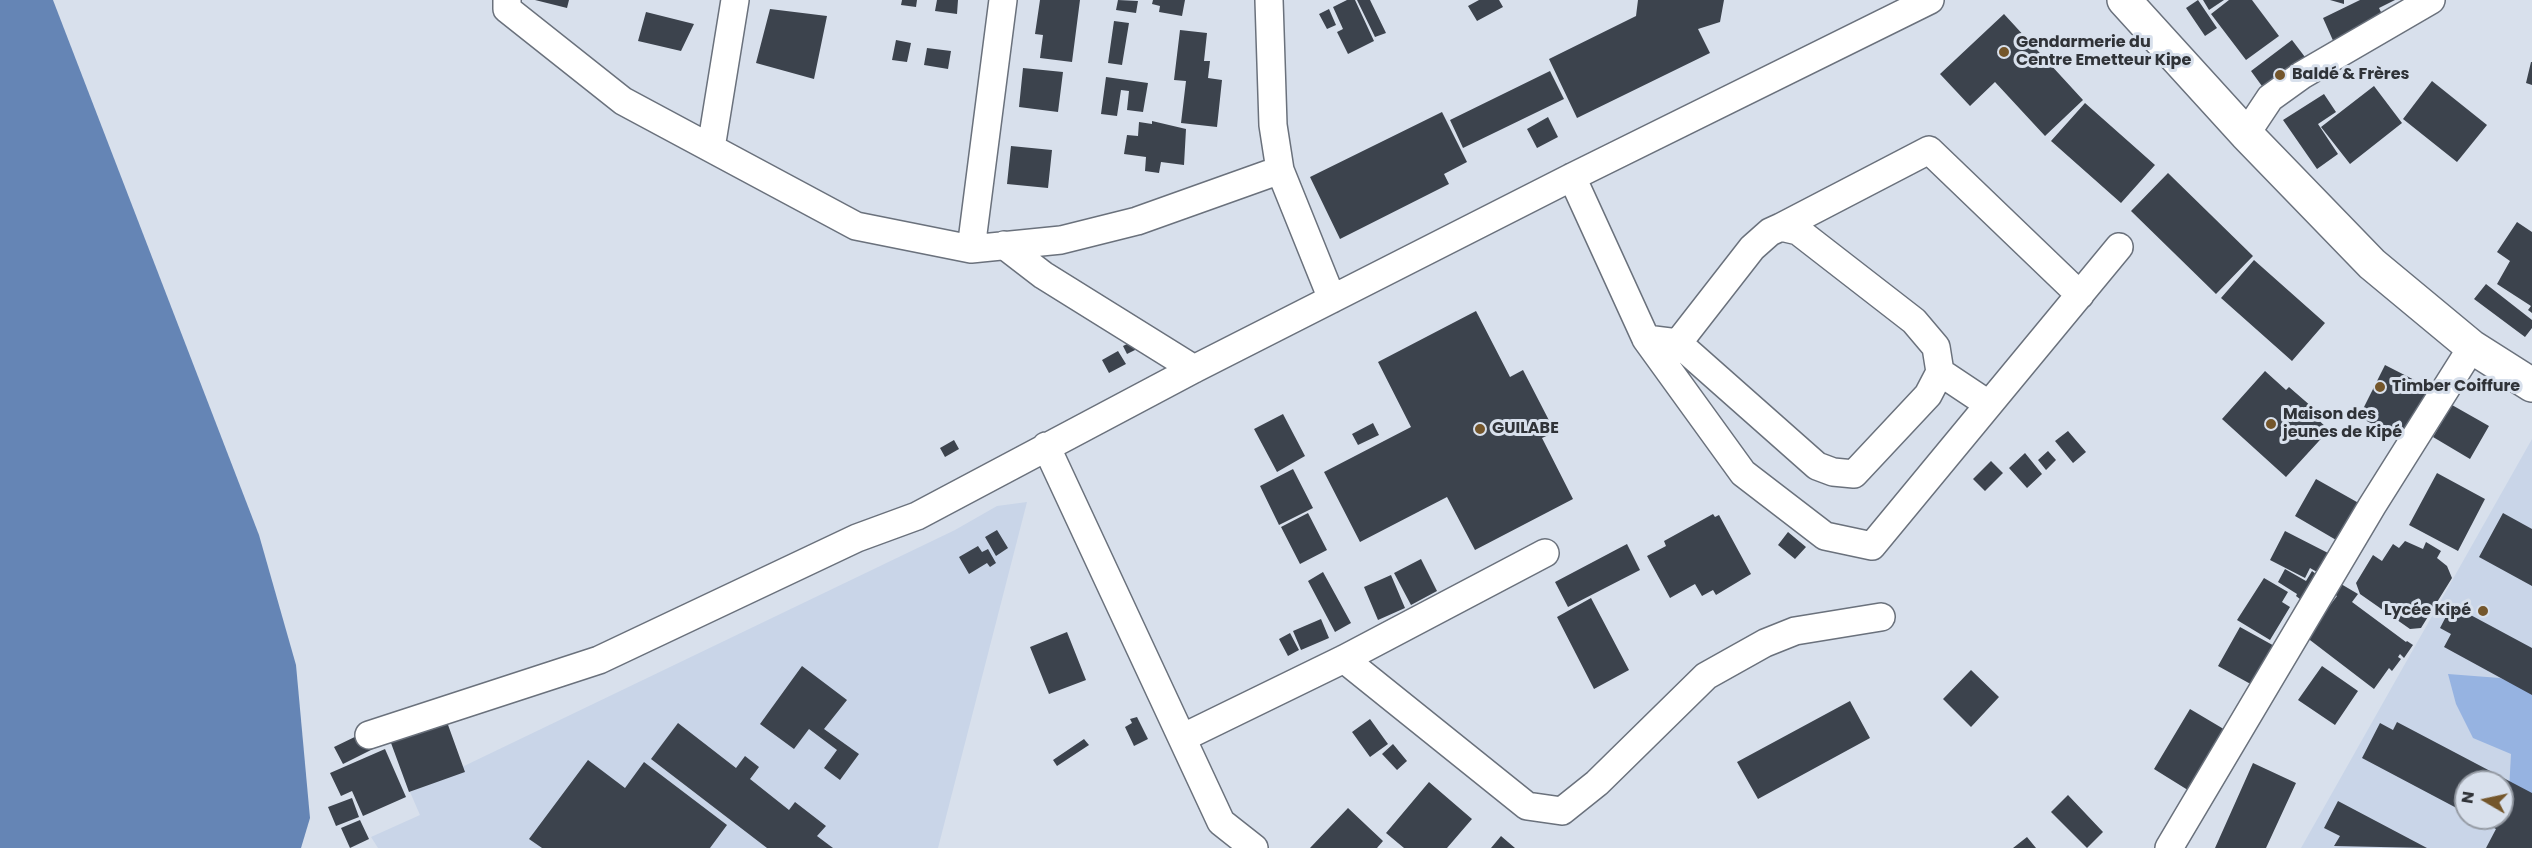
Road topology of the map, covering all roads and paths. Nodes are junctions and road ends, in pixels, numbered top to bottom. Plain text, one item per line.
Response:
1 (735, 0) edge
2 (1003, 0) edge
3 (1269, 0) edge
4 (1930, 0) edge
5 (2124, 0) edge
6 (2431, 0) edge
7 (501, 3) edge
8 (2246, 134) junction
9 (711, 148) junction
10 (1280, 170) junction
11 (1572, 177) junction
12 (1781, 227) junction
13 (1004, 245) junction
14 (2119, 248) dead end
15 (970, 249) junction
16 (2080, 295) junction
17 (1332, 299) junction
18 (1646, 339) junction
19 (1678, 343) junction
20 (2472, 347) junction
21 (1194, 369) junction
22 (1940, 372) junction
23 (2532, 385) edge
24 (1988, 405) junction
25 (1046, 446) junction
26 (1545, 553) dead end
27 (1881, 617) dead end
28 (1344, 659) junction
29 (369, 735) dead end
30 (1182, 738) junction
31 (1254, 848) edge
32 (2169, 848) edge

1 - 9 street
2 - 15 street
3 - 10 street
4 - 11 street
5 - 8 main road
6 - 8 street
7 - 9 street
8 - 20 main road
9 - 15 street
10 - 13 street
10 - 17 street
11 - 17 street
11 - 18 street
12 - 16 street
12 - 19 street
12 - 22 street
13 - 15 street
13 - 21 street
14 - 16 street
16 - 24 street
17 - 21 street
18 - 19 street
18 - 24 street
19 - 22 street
20 - 23 main road
20 - 32 street
21 - 25 street
22 - 24 street
25 - 29 street
25 - 30 street
26 - 28 street
27 - 28 street
28 - 30 street
30 - 31 street

